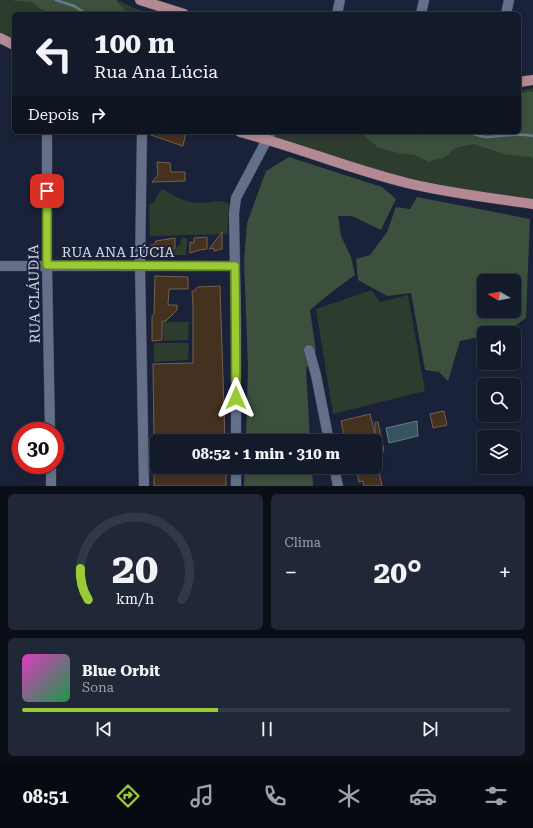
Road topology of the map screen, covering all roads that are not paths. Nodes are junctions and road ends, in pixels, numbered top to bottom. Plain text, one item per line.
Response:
1 (140, 0) edge
2 (340, 0) edge
3 (424, 0) edge
4 (509, 0) edge
5 (178, 12) edge
6 (337, 12) edge
7 (421, 12) edge
8 (506, 12) edge
9 (0, 38) edge
10 (12, 44) edge
11 (533, 80) edge
12 (521, 82) edge
13 (47, 134) edge
14 (142, 134) edge
15 (269, 135) edge
16 (533, 204) edge
17 (47, 265) junction
18 (0, 266) edge
19 (140, 266) junction
20 (235, 266) junction
21 (309, 350) dead end
22 (50, 422) edge
23 (236, 434) edge
24 (328, 434) edge
25 (51, 474) edge
26 (236, 474) edge
27 (335, 474) edge
28 (51, 486) edge
29 (144, 486) edge
30 (236, 486) edge
31 (338, 486) edge

1 - 5 main road
2 - 6 street
3 - 7 street
4 - 8 street
9 - 10 main road
11 - 12 main road
13 - 17 street, RUA CLÁUDIA
14 - 19 street
15 - 16 main road
15 - 20 street
17 - 18 street, RUA ANA LÚCIA
17 - 19 street, RUA ANA LÚCIA
17 - 22 street, RUA CLÁUDIA
19 - 20 street, RUA ANA LÚCIA
19 - 29 street
20 - 23 street
21 - 24 street
25 - 28 street
26 - 30 street
27 - 31 street

